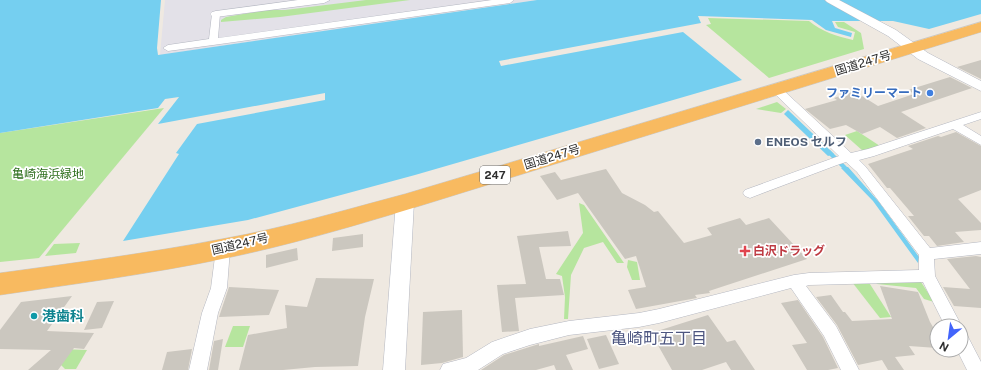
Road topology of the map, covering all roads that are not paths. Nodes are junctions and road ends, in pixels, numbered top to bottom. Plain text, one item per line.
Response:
1 (324, 0) edge
2 (510, 0) edge
3 (294, 2) edge
4 (827, 2) edge
5 (216, 14) joint
6 (981, 27) edge
7 (213, 42) junction
8 (168, 48) dead end
9 (912, 49) junction
10 (981, 87) edge
11 (777, 90) junction
12 (981, 115) edge
13 (955, 125) junction
14 (981, 141) edge
15 (844, 159) junction
16 (750, 193) dead end
17 (405, 202) junction
18 (981, 248) edge
19 (223, 249) junction
20 (926, 254) junction
21 (927, 276) junction
22 (794, 281) junction
23 (3, 286) edge
24 (949, 318) edge
25 (969, 356) edge
26 (198, 370) edge
27 (394, 370) edge
28 (449, 370) edge
29 (850, 370) edge
30 (976, 370) edge

1 - 3 street
2 - 7 street
3 - 5 street
4 - 9 street
5 - 7 street
6 - 9 highway, 国道247号 / 247
7 - 8 street
9 - 10 street
9 - 11 highway, 国道247号 / 247
11 - 15 street
11 - 17 highway, 国道247号 / 247
12 - 13 street
13 - 14 street
13 - 15 street
15 - 16 street
15 - 20 street
17 - 19 highway, 国道247号 / 247
17 - 27 street
18 - 20 street
19 - 23 highway, 国道247号 / 247
19 - 26 street
20 - 21 street
21 - 22 street
21 - 24 street
22 - 28 street
22 - 29 street
25 - 30 street

